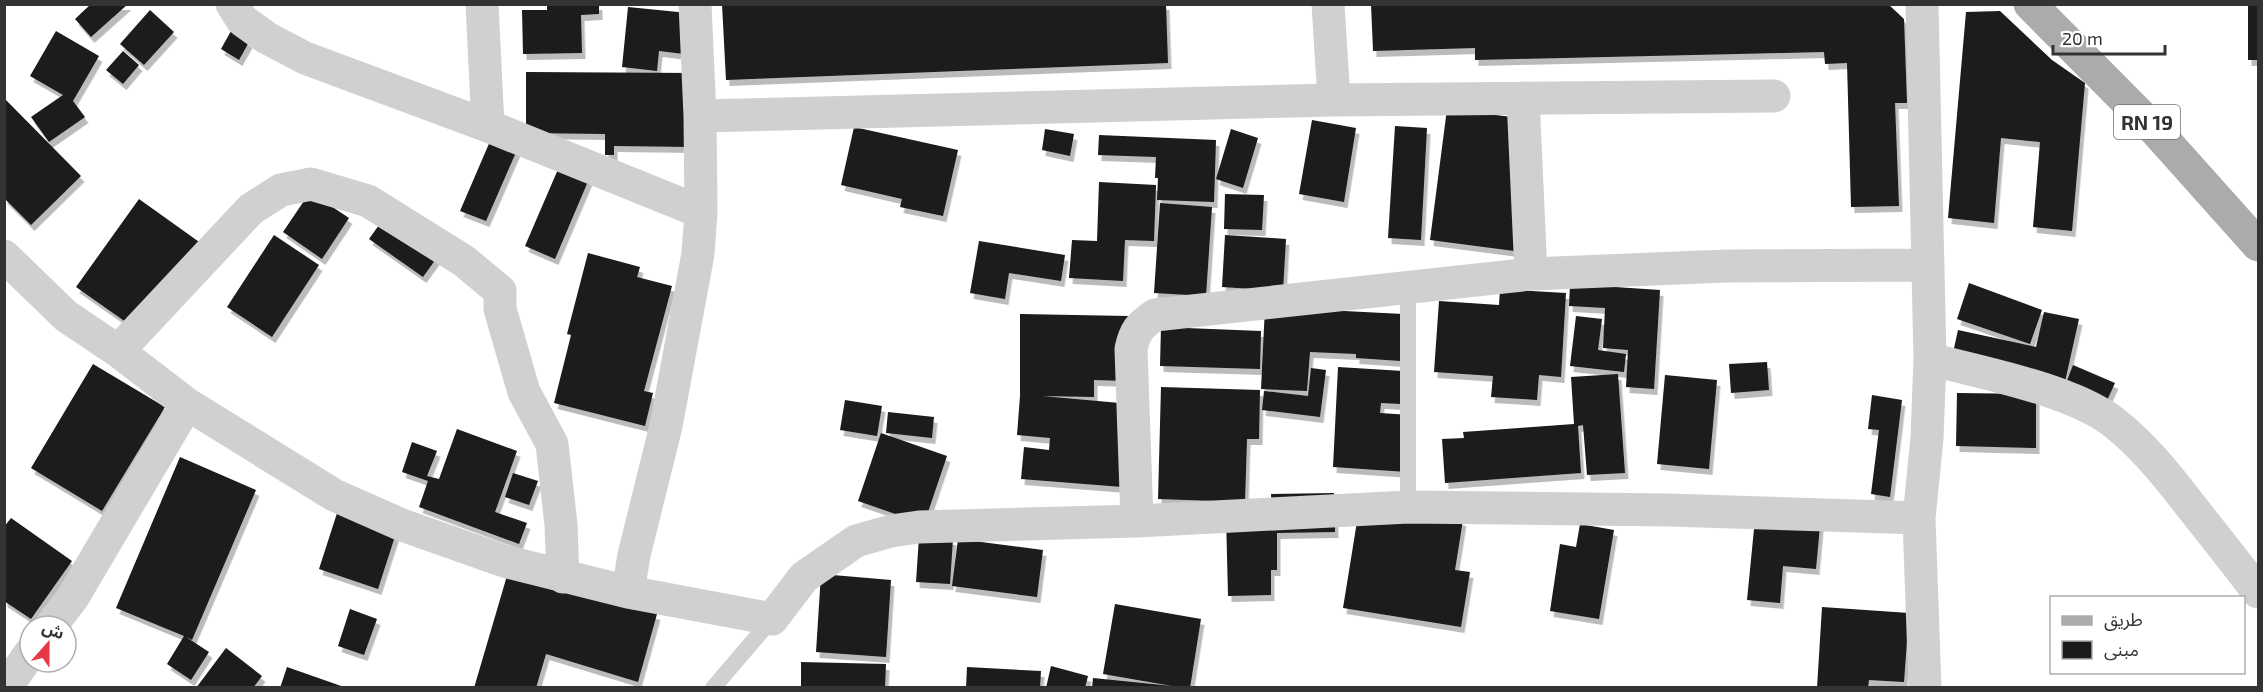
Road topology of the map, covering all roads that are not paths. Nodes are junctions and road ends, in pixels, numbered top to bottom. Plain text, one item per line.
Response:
1 (232, 4) edge
2 (482, 4) edge
3 (695, 4) edge
4 (1328, 4) edge
5 (1922, 4) edge
6 (2030, 4) edge
7 (1774, 96) dead end
8 (1523, 98) junction
9 (1334, 100) junction
10 (700, 116) junction
11 (488, 126) junction
12 (701, 212) junction
13 (2259, 245) edge
14 (4, 256) edge
15 (1928, 265) junction
16 (1531, 274) junction
17 (1408, 287) junction
18 (118, 351) junction
19 (1930, 359) junction
20 (187, 404) junction
21 (1408, 507) junction
22 (1919, 518) junction
23 (1137, 521) junction
24 (563, 577) junction
25 (628, 592) junction
26 (2259, 592) edge
27 (60, 614) edge
28 (772, 619) junction
29 (18, 670) edge
30 (6, 687) edge
31 (713, 687) edge
32 (1925, 687) edge

1 - 11 street
2 - 11 street
3 - 10 street
4 - 9 street
5 - 15 street
6 - 13 main road, RN 19
7 - 8 street
8 - 9 street
8 - 16 street
9 - 10 street
10 - 12 street
11 - 12 street
12 - 25 street
14 - 18 street
15 - 16 street
15 - 19 street
16 - 17 street
17 - 21 lane
17 - 23 street
18 - 20 street
18 - 24 street
19 - 22 street
19 - 26 street
20 - 24 street
20 - 27 street
21 - 22 street
21 - 23 street
22 - 32 street
23 - 28 street
24 - 25 street
25 - 28 street
28 - 31 lane
29 - 30 street

